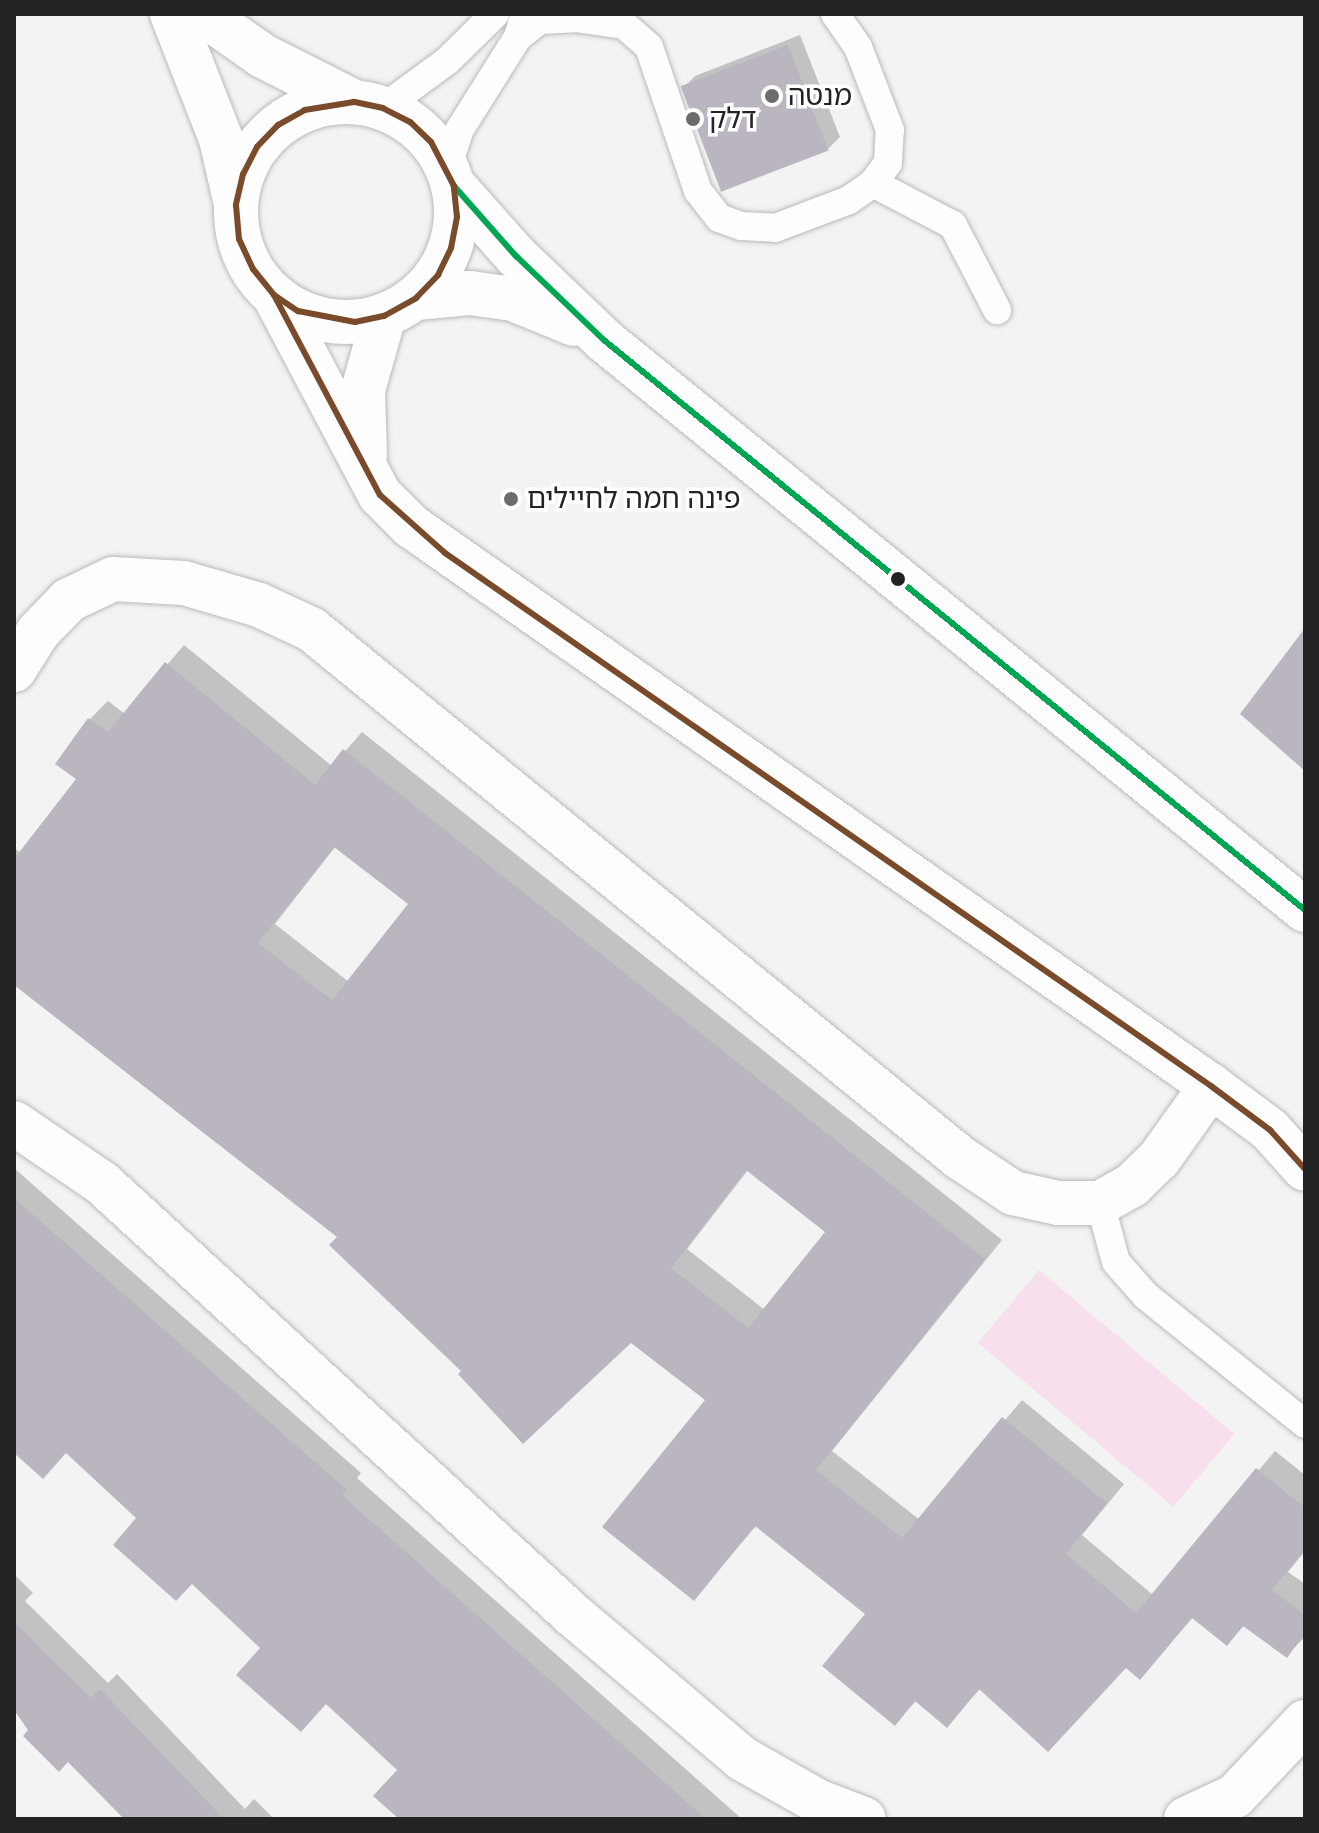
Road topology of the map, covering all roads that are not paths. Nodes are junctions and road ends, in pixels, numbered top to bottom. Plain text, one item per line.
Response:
1 (172, 14) edge
2 (203, 14) edge
3 (495, 14) edge
4 (835, 14) edge
5 (570, 16) edge
6 (521, 25) edge
7 (368, 105) junction
8 (450, 177) junction
9 (873, 183) junction
10 (236, 205) junction
11 (274, 295) junction
12 (400, 307) junction
13 (997, 310) dead end
14 (605, 341) junction
15 (380, 495) junction
16 (14, 670) edge
17 (1305, 910) edge
18 (1211, 1086) junction
19 (14, 1123) edge
20 (1305, 1169) edge
21 (1100, 1203) junction
22 (1305, 1424) edge
23 (1305, 1722) edge
24 (864, 1819) edge
25 (1186, 1819) edge

1 - 10 street
2 - 7 street
3 - 7 lane
4 - 9 lane
5 - 6 lane
5 - 9 lane
6 - 8 lane
7 - 8 street
7 - 10 street
8 - 12 street
8 - 14 street
9 - 13 lane
10 - 11 street
11 - 12 street
11 - 15 street
12 - 14 street
12 - 15 street
14 - 17 street
15 - 18 street
16 - 21 street
18 - 20 street
18 - 21 street
19 - 24 street
21 - 22 lane
23 - 25 street

